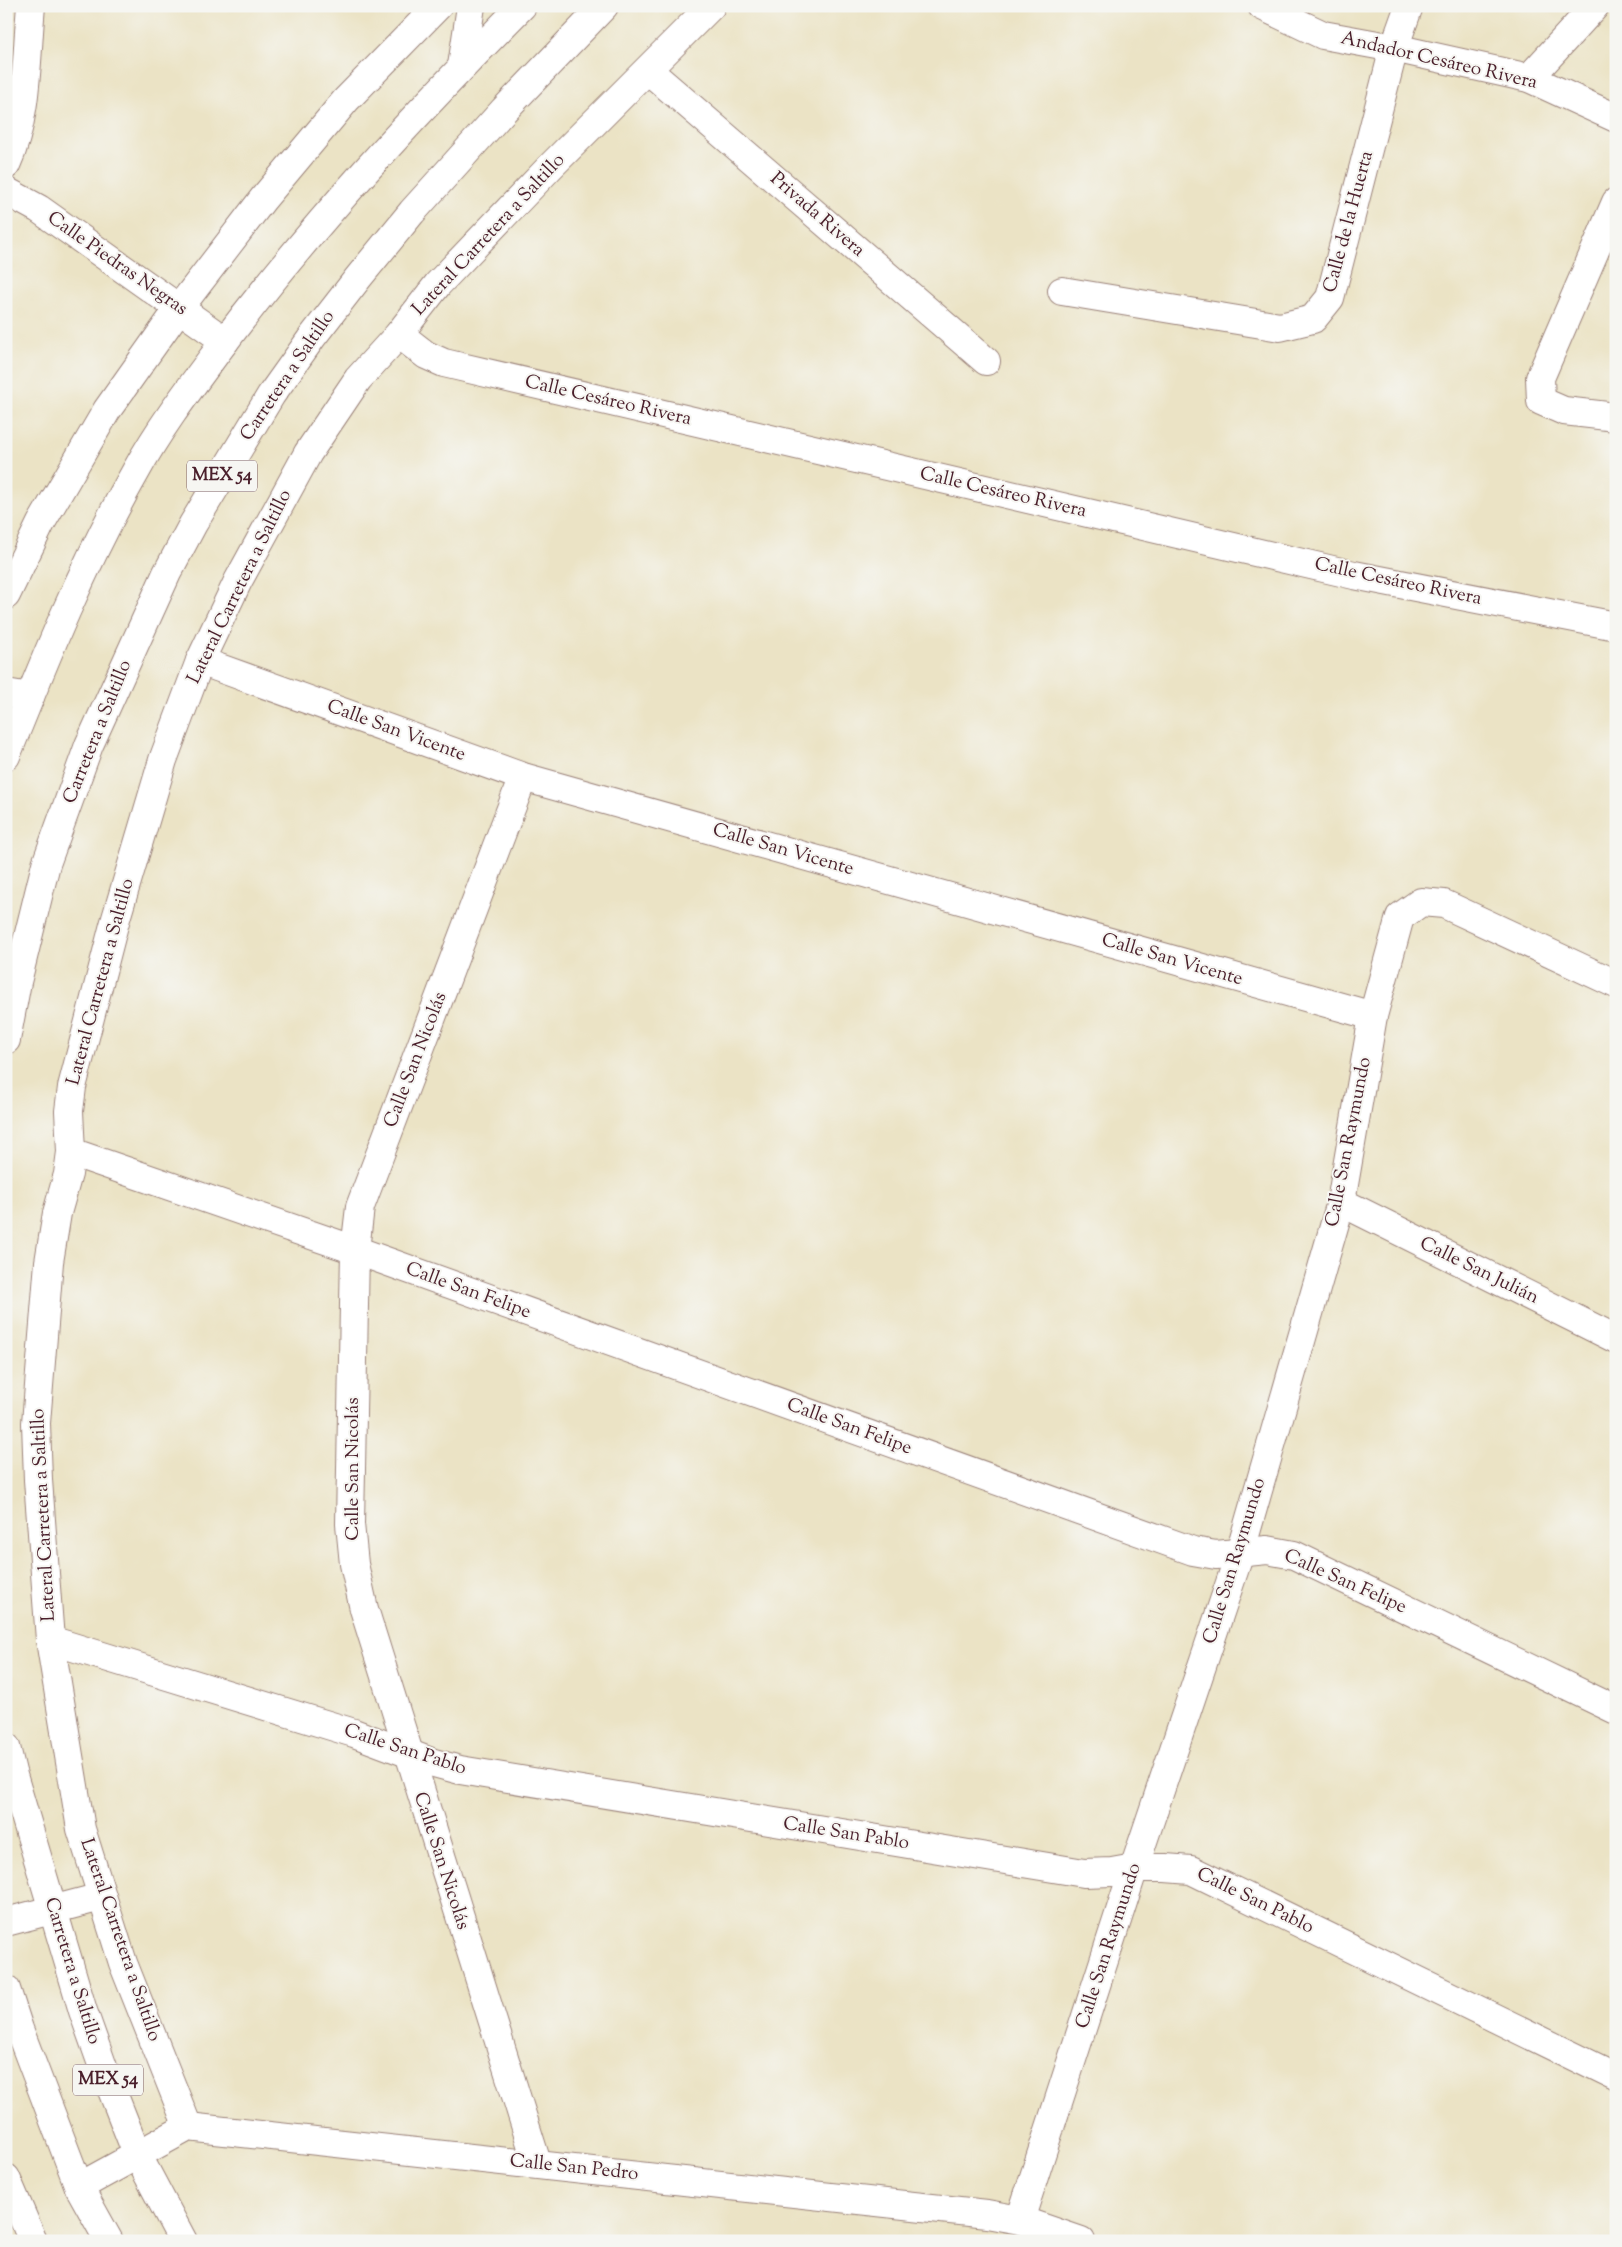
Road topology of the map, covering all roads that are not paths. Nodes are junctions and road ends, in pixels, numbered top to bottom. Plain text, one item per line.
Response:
1 (31, 6) edge
2 (438, 6) edge
3 (471, 6) edge
4 (522, 6) edge
5 (604, 6) edge
6 (711, 6) edge
7 (1262, 6) edge
8 (1409, 6) edge
9 (1595, 6) edge
10 (1394, 48) junction
11 (462, 66) junction
12 (648, 70) junction
13 (1529, 78) junction
14 (1616, 118) edge
15 (6, 166) edge
16 (6, 190) edge
17 (1616, 202) edge
18 (1062, 291) dead end
19 (180, 307) junction
20 (400, 334) junction
21 (225, 341) junction
22 (986, 361) dead end
23 (1616, 417) edge
24 (6, 595) edge
25 (1616, 626) edge
26 (200, 661) junction
27 (18, 695) edge
28 (6, 756) edge
29 (523, 777) junction
30 (1616, 984) edge
31 (1373, 1016) junction
32 (6, 1040) edge
33 (71, 1152) junction
34 (1341, 1202) junction
35 (355, 1250) junction
36 (1616, 1339) edge
37 (1240, 1553) junction
38 (50, 1640) junction
39 (1616, 1710) edge
40 (6, 1747) edge
41 (407, 1753) junction
42 (1134, 1868) junction
43 (101, 1897) junction
44 (53, 1910) junction
45 (6, 1922) edge
46 (6, 1990) edge
47 (1616, 2077) edge
48 (188, 2127) junction
49 (137, 2154) junction
50 (537, 2164) junction
51 (6, 2178) edge
52 (79, 2188) junction
53 (1020, 2220) junction
54 (33, 2241) edge
55 (108, 2241) edge
56 (184, 2241) edge
57 (1081, 2241) edge

1 - 15 street
2 - 19 street
3 - 11 street
4 - 11 street
5 - 32 street, Carretera a Saltillo / MEX 54
6 - 12 street, Lateral Carretera a Saltillo
7 - 10 street, Andador Cesáreo Rivera
8 - 10 street, Calle de la Huerta
9 - 13 street
10 - 13 street, Andador Cesáreo Rivera
10 - 18 street, Calle de la Huerta
11 - 21 street
12 - 20 street, Lateral Carretera a Saltillo
12 - 22 street, Privada Rivera
13 - 14 street, Andador Cesáreo Rivera
16 - 19 street, Calle Piedras Negras
17 - 23 street
19 - 21 street, Calle Piedras Negras
19 - 24 street
20 - 25 street, Calle Cesáreo Rivera
20 - 26 street, Lateral Carretera a Saltillo
21 - 27 street
26 - 29 street, Calle San Vicente
26 - 33 street, Lateral Carretera a Saltillo
27 - 28 street
29 - 31 street, Calle San Vicente
29 - 35 street, Calle San Nicolás
30 - 31 street, Calle San Raymundo
31 - 34 street, Calle San Raymundo
33 - 35 street, Calle San Felipe
33 - 38 street, Lateral Carretera a Saltillo
34 - 36 street, Calle San Julián
34 - 37 street, Calle San Raymundo
35 - 37 street, Calle San Felipe
35 - 41 street, Calle San Nicolás
37 - 39 street, Calle San Felipe
37 - 42 street, Calle San Raymundo
38 - 41 street, Calle San Pablo
38 - 43 street, Lateral Carretera a Saltillo
40 - 44 street, Carretera a Saltillo / MEX 54
41 - 42 street, Calle San Pablo
41 - 50 street, Calle San Nicolás
42 - 47 street, Calle San Pablo
42 - 53 street, Calle San Raymundo
43 - 44 street
43 - 48 street, Lateral Carretera a Saltillo
44 - 45 street
44 - 49 street, Carretera a Saltillo / MEX 54
46 - 52 street, MEX 54
48 - 49 street
48 - 50 street, Calle San Pedro
49 - 52 street
49 - 56 street, Carretera a Saltillo / MEX 54
50 - 53 street, Calle San Pedro
51 - 54 street
52 - 55 street, MEX 54
53 - 57 street, Calle San Pedro

